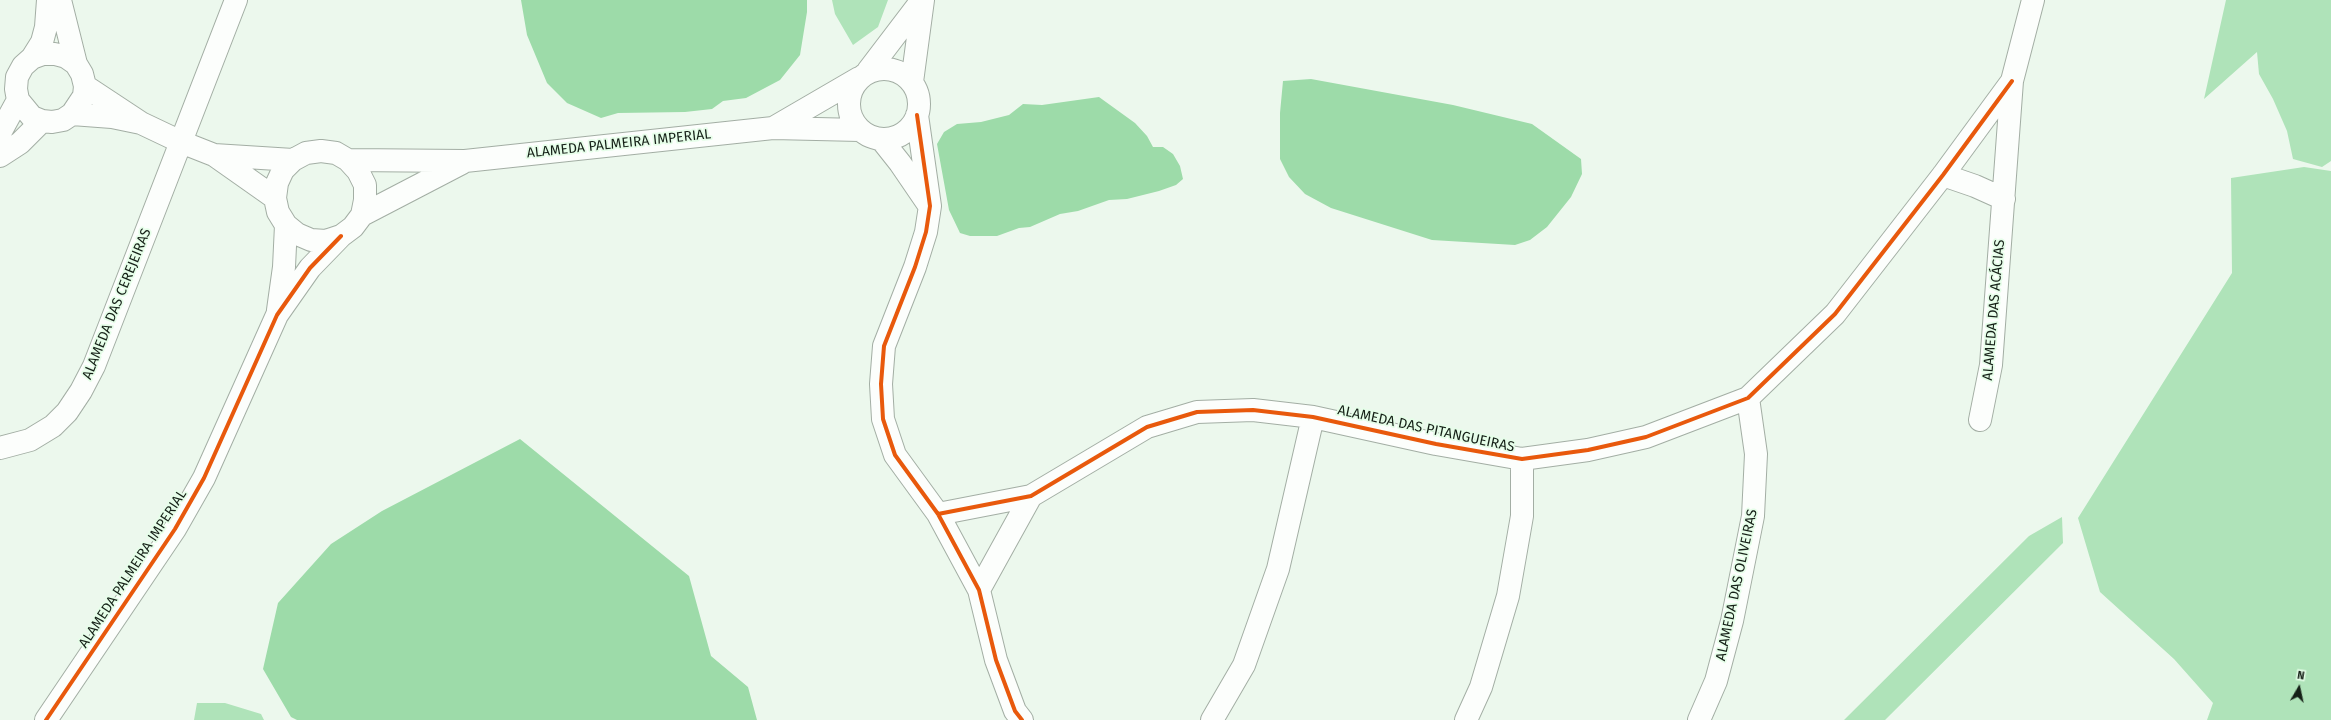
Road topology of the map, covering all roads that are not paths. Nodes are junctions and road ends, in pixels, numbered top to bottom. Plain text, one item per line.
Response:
1 (48, 0) edge
2 (60, 0) edge
3 (236, 0) edge
4 (923, 0) edge
5 (2033, 0) edge
6 (32, 58) junction
7 (76, 64) junction
8 (864, 75) junction
9 (2012, 80) junction
10 (912, 82) junction
11 (85, 86) junction
12 (18, 100) junction
13 (72, 114) junction
14 (917, 116) junction
15 (42, 121) junction
16 (141, 123) junction
17 (773, 128) junction
18 (860, 130) junction
19 (0, 133) edge
20 (881, 139) junction
21 (181, 142) junction
22 (214, 155) junction
23 (0, 156) edge
24 (293, 160) junction
25 (348, 160) junction
26 (464, 161) junction
27 (1943, 175) junction
28 (275, 198) junction
29 (2004, 199) junction
30 (930, 206) junction
31 (362, 215) junction
32 (286, 225) junction
33 (341, 236) junction
34 (277, 315) junction
35 (1748, 398) junction
36 (1313, 416) junction
37 (1980, 420) dead end
38 (0, 448) edge
39 (1522, 459) junction
40 (1030, 496) junction
41 (938, 514) junction
42 (979, 590) junction
43 (46, 720) edge
44 (1022, 720) edge
45 (1212, 720) edge
46 (1466, 720) edge
47 (1698, 720) edge

1 - 6 street
2 - 7 street
3 - 21 street, ALAMEDA DAS CEREJEIRAS
4 - 8 street
4 - 10 street
5 - 9 street
6 - 7 street
6 - 12 street
7 - 11 street
8 - 10 street
8 - 17 street
8 - 18 street
9 - 27 street, ALAMEDA DAS PITANGUEIRAS
9 - 29 street, ALAMEDA DAS ACÁCIAS
10 - 14 street
11 - 13 street
11 - 16 street
12 - 15 street
12 - 19 street
13 - 15 street
13 - 16 street
14 - 20 street
14 - 30 street
15 - 23 street
16 - 21 street
17 - 18 street, ALAMEDA PALMEIRA IMPERIAL
17 - 26 street, ALAMEDA PALMEIRA IMPERIAL
18 - 20 street
20 - 30 street
21 - 22 street
21 - 38 street, ALAMEDA DAS CEREJEIRAS
22 - 24 street
22 - 28 street
24 - 25 street
24 - 28 street
25 - 26 street, ALAMEDA PALMEIRA IMPERIAL
25 - 31 street
26 - 31 street
27 - 29 street
27 - 35 street, ALAMEDA DAS PITANGUEIRAS
28 - 32 street
29 - 37 street, ALAMEDA DAS ACÁCIAS
30 - 41 street
31 - 33 street
32 - 33 street
32 - 34 street
33 - 34 street
34 - 43 street, ALAMEDA PALMEIRA IMPERIAL
35 - 39 street, ALAMEDA DAS PITANGUEIRAS
35 - 47 street, ALAMEDA DAS OLIVEIRAS
36 - 39 street, ALAMEDA DAS PITANGUEIRAS
36 - 40 street, ALAMEDA DAS PITANGUEIRAS
36 - 45 street
39 - 46 street
40 - 41 street, ALAMEDA DAS PITANGUEIRAS
40 - 42 street
41 - 42 street
42 - 44 street

